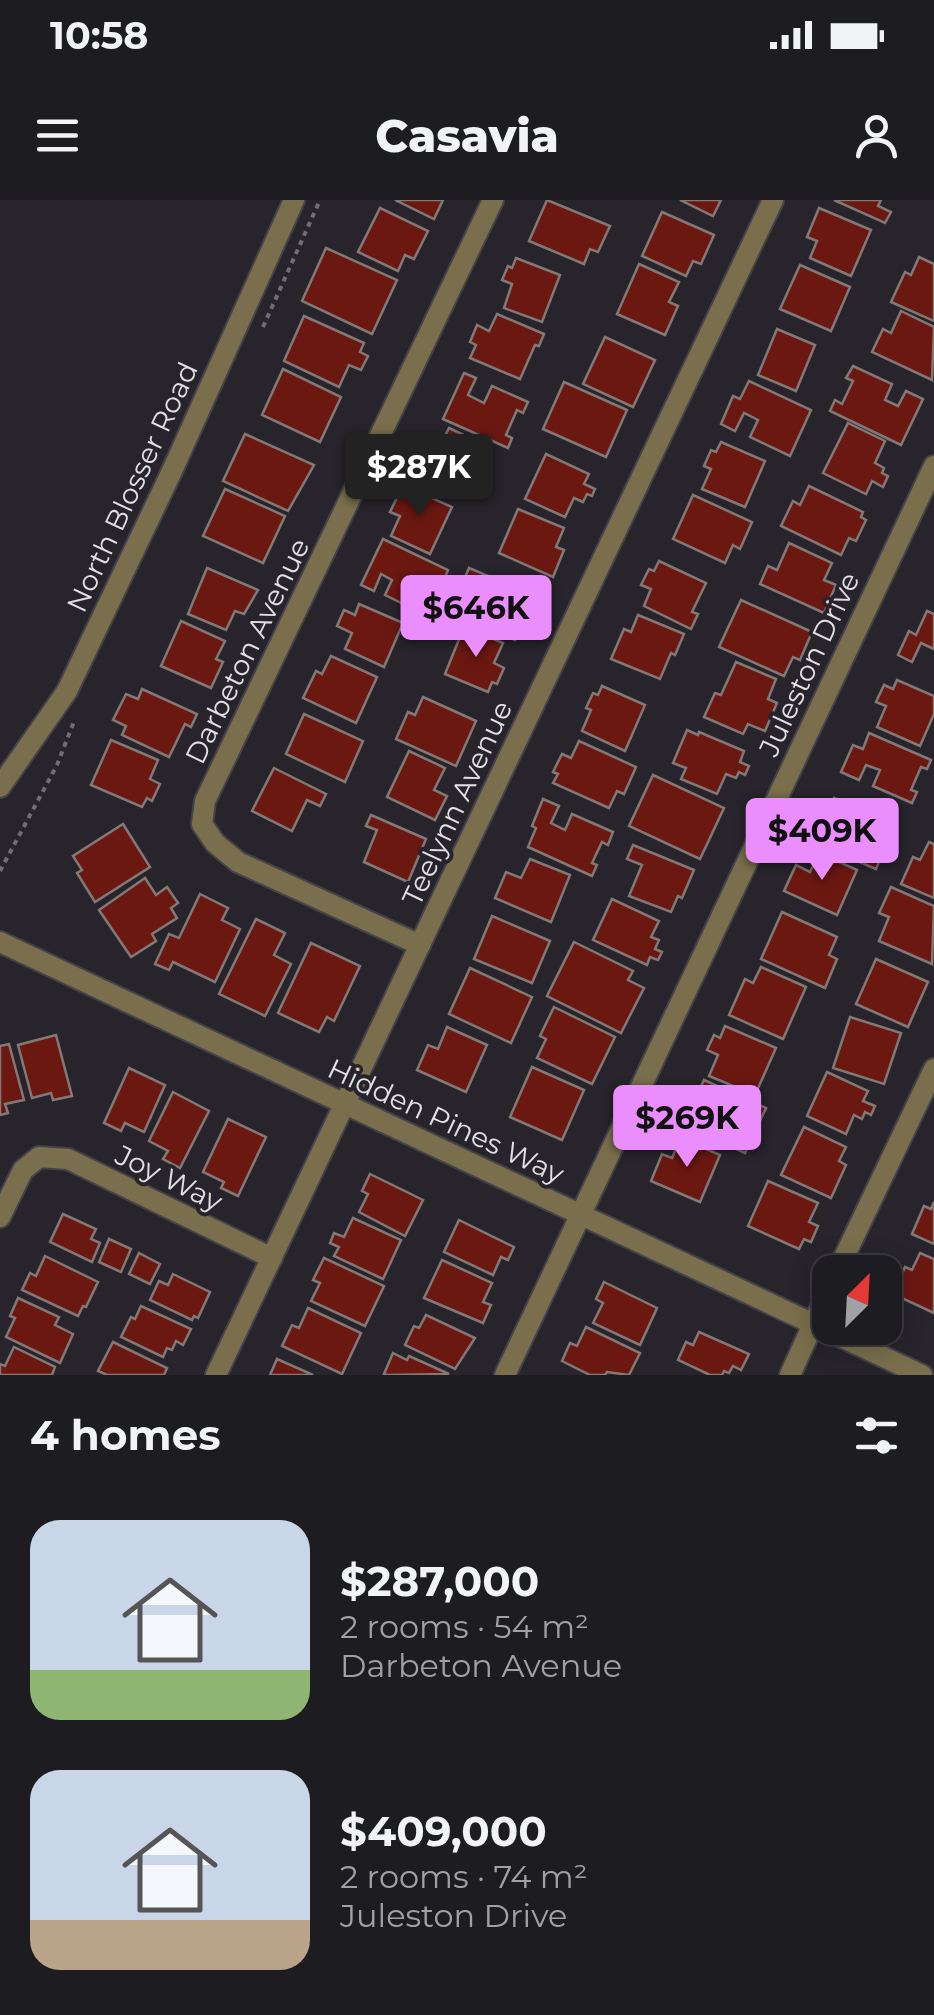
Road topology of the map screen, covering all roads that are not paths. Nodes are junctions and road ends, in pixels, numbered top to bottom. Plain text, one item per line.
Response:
1 (294, 200) edge
2 (493, 200) edge
3 (773, 200) edge
4 (934, 466) edge
5 (0, 787) edge
6 (0, 942) edge
7 (420, 945) junction
8 (934, 1069) edge
9 (343, 1103) junction
10 (578, 1214) junction
11 (0, 1217) edge
12 (845, 1255) edge
13 (272, 1258) junction
14 (812, 1324) joint
15 (857, 1345) edge
16 (216, 1375) edge
17 (505, 1375) edge
18 (790, 1375) edge
19 (922, 1375) edge

1 - 5 street, North Blosser Road
2 - 7 street, Darbeton Avenue
3 - 7 street, Teelynn Avenue
4 - 10 street, Juleston Drive
6 - 9 street, Hidden Pines Way
7 - 9 street, Teelynn Avenue
8 - 12 street
9 - 10 street, Hidden Pines Way
9 - 13 street, Teelynn Avenue
10 - 14 street, Hidden Pines Way
10 - 17 street, Juleston Drive
11 - 13 street, Joy Way
13 - 16 street, Teelynn Avenue
14 - 18 street
15 - 19 street, Hidden Pines Way

